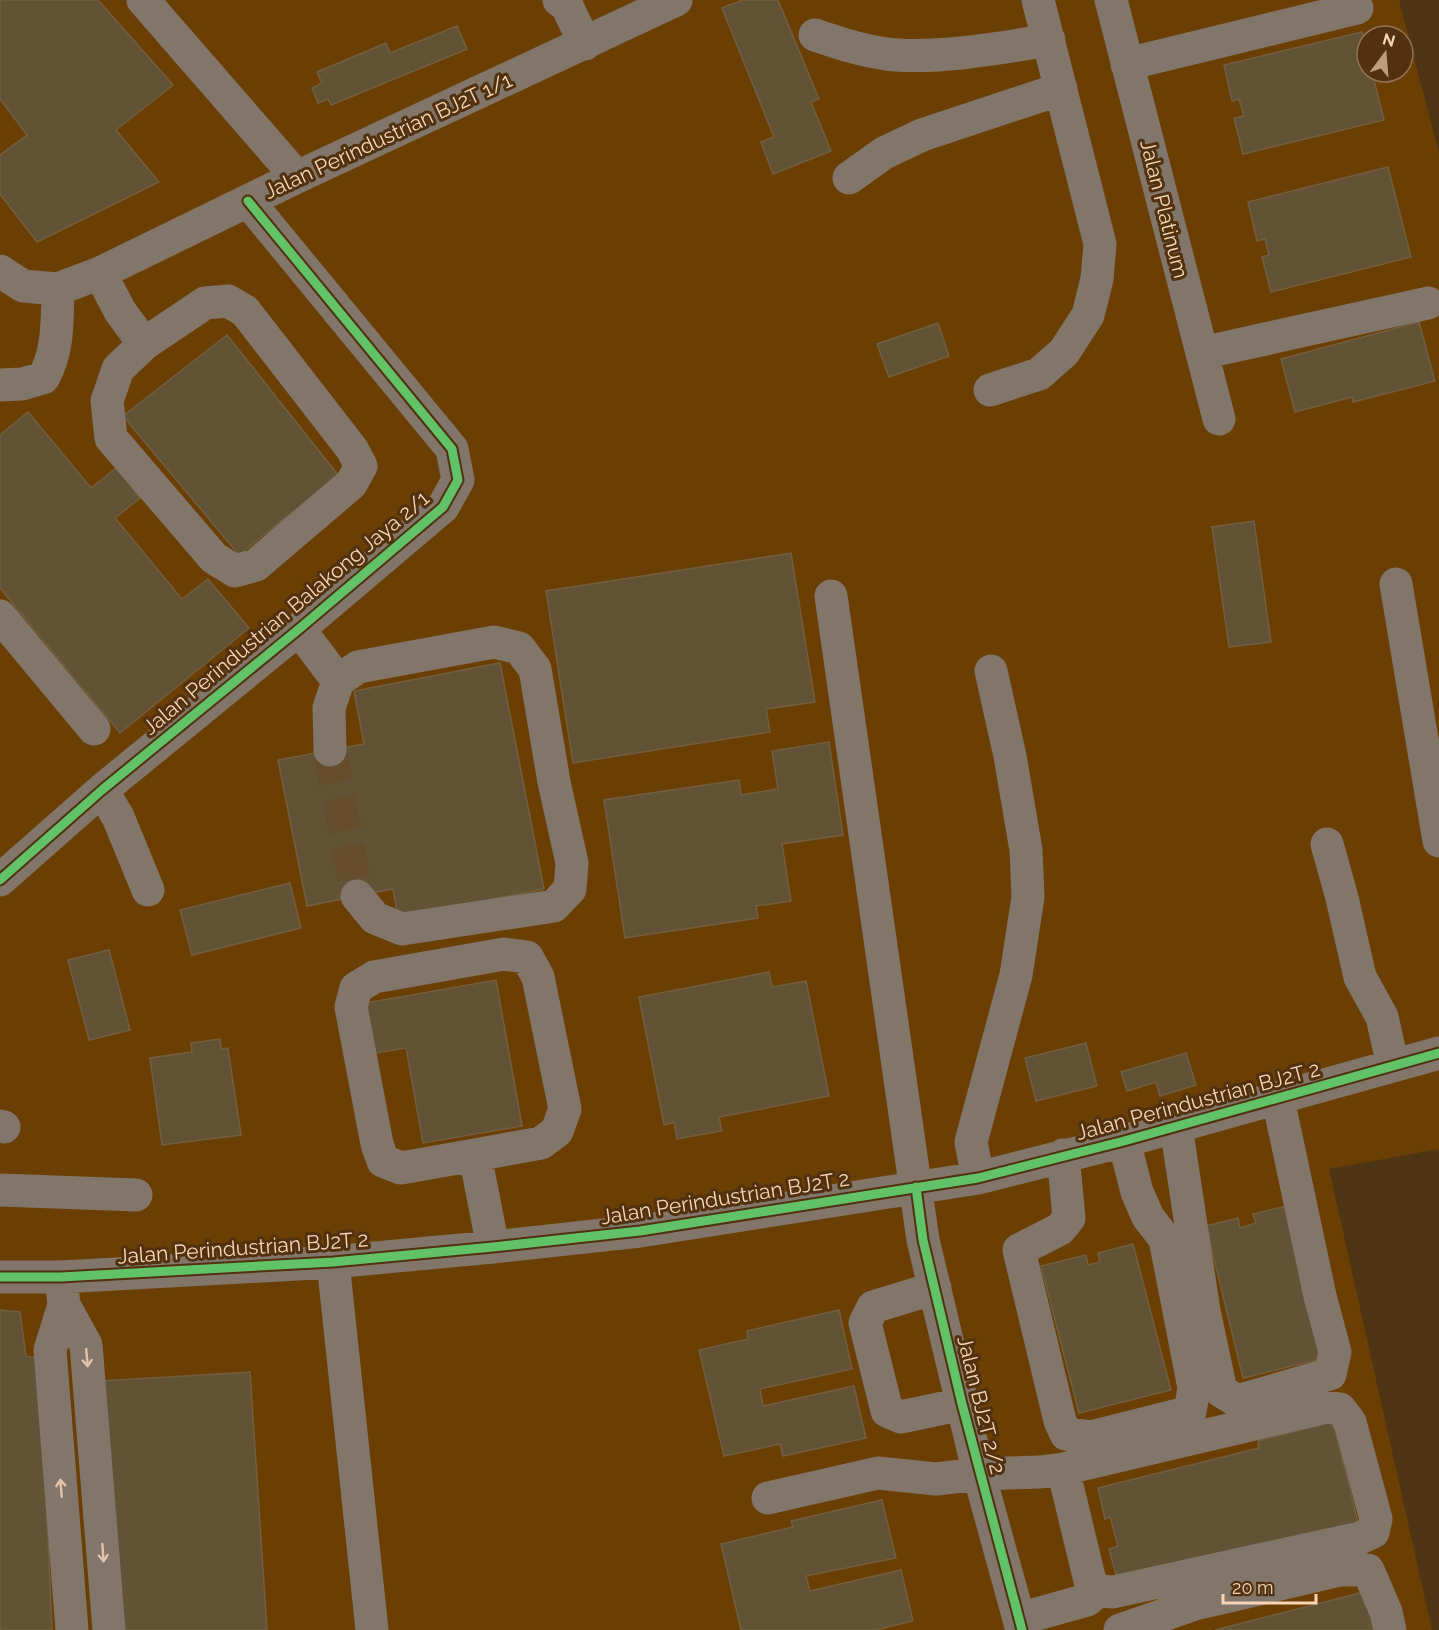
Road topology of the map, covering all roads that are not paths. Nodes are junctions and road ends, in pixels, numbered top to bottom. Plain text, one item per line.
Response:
1 (143, 0) edge
2 (559, 0) edge
3 (676, 0) edge
4 (1038, 0) edge
5 (1110, 0) edge
6 (1357, 8) dead end
7 (815, 35) dead end
8 (1049, 40) junction
9 (585, 44) junction
10 (1127, 64) junction
11 (1061, 89) junction
12 (297, 177) junction
13 (849, 178) dead end
14 (248, 201) junction
15 (0, 272) edge
16 (100, 273) junction
17 (58, 289) junction
18 (1428, 303) dead end
19 (144, 344) junction
20 (1202, 353) junction
21 (0, 385) edge
22 (990, 390) dead end
23 (1219, 419) dead end
24 (1396, 584) dead end
25 (831, 596) dead end
26 (0, 616) edge
27 (299, 629) junction
28 (991, 671) dead end
29 (338, 681) junction
30 (94, 729) dead end
31 (330, 750) tunnel mouth
32 (102, 790) junction
33 (1439, 841) edge
34 (1327, 844) dead end
35 (0, 880) edge
36 (148, 890) dead end
37 (357, 896) tunnel mouth
38 (1439, 1053) edge
39 (1393, 1066) junction
40 (1278, 1099) junction
41 (1176, 1126) junction
42 (1124, 1141) junction
43 (475, 1155) junction
44 (1063, 1155) junction
45 (978, 1178) junction
46 (916, 1187) junction
47 (0, 1190) edge
48 (136, 1195) dead end
49 (493, 1247) junction
50 (333, 1262) junction
51 (0, 1277) edge
52 (934, 1288) junction
53 (63, 1291) junction
54 (962, 1404) junction
55 (1063, 1469) junction
56 (979, 1474) junction
57 (768, 1498) dead end
58 (1098, 1591) junction
59 (1020, 1625) edge
60 (72, 1630) edge
61 (109, 1630) edge
62 (372, 1630) edge
63 (1119, 1630) edge
64 (1390, 1630) edge

1 - 12 street
2 - 9 street
3 - 9 street, Jalan Perindustrian BJ2T 1/1
4 - 8 street
5 - 10 street, Jalan Platinum
6 - 10 street
7 - 8 street
8 - 11 street
9 - 12 street, Jalan Perindustrian BJ2T 1/1
10 - 20 street, Jalan Platinum
11 - 13 street
11 - 22 street
12 - 14 street, Jalan Perindustrian BJ2T 1/1
14 - 16 street, Jalan Perindustrian BJ2T 1/1
14 - 27 street, Jalan Perindustrian Balakong Jaya 2/1
15 - 17 street, Jalan Perindustrian BJ2T 1/1
16 - 17 street, Jalan Perindustrian BJ2T 1/1
16 - 19 street
17 - 21 street
18 - 20 street
19 - 19 street
20 - 23 street, Jalan Platinum
24 - 33 street
25 - 46 street, Jalan BJ2T 2/2
26 - 30 street
27 - 29 street
27 - 32 street, Jalan Perindustrian Balakong Jaya 2/1
28 - 45 street
29 - 31 street
29 - 37 street
32 - 35 street, Jalan Perindustrian Balakong Jaya 2/1
32 - 36 street
34 - 39 street
38 - 39 street, Jalan Perindustrian BJ2T 2
39 - 40 street, Jalan Perindustrian BJ2T 2
40 - 41 street, Jalan Perindustrian BJ2T 2
40 - 41 street
41 - 42 street, Jalan Perindustrian BJ2T 2
42 - 44 street, Jalan Perindustrian BJ2T 2
42 - 44 street
43 - 43 street
43 - 49 street
44 - 45 street, Jalan Perindustrian BJ2T 2
45 - 46 street, Jalan Perindustrian BJ2T 2
46 - 49 street, Jalan Perindustrian BJ2T 2
46 - 52 street, Jalan BJ2T 2/2
47 - 48 street
49 - 50 street, Jalan Perindustrian BJ2T 2
50 - 53 street, Jalan Perindustrian BJ2T 2
50 - 62 street
51 - 53 street, Jalan Perindustrian BJ2T 2
52 - 54 street, Jalan BJ2T 2/2
52 - 54 street
60 -> 53 street
53 -> 61 street
54 - 56 street, Jalan BJ2T 2/2
55 - 56 street
55 - 58 street
55 - 58 street
56 - 57 street
56 - 59 street, Jalan BJ2T 2/2
58 - 59 street
63 - 64 street

